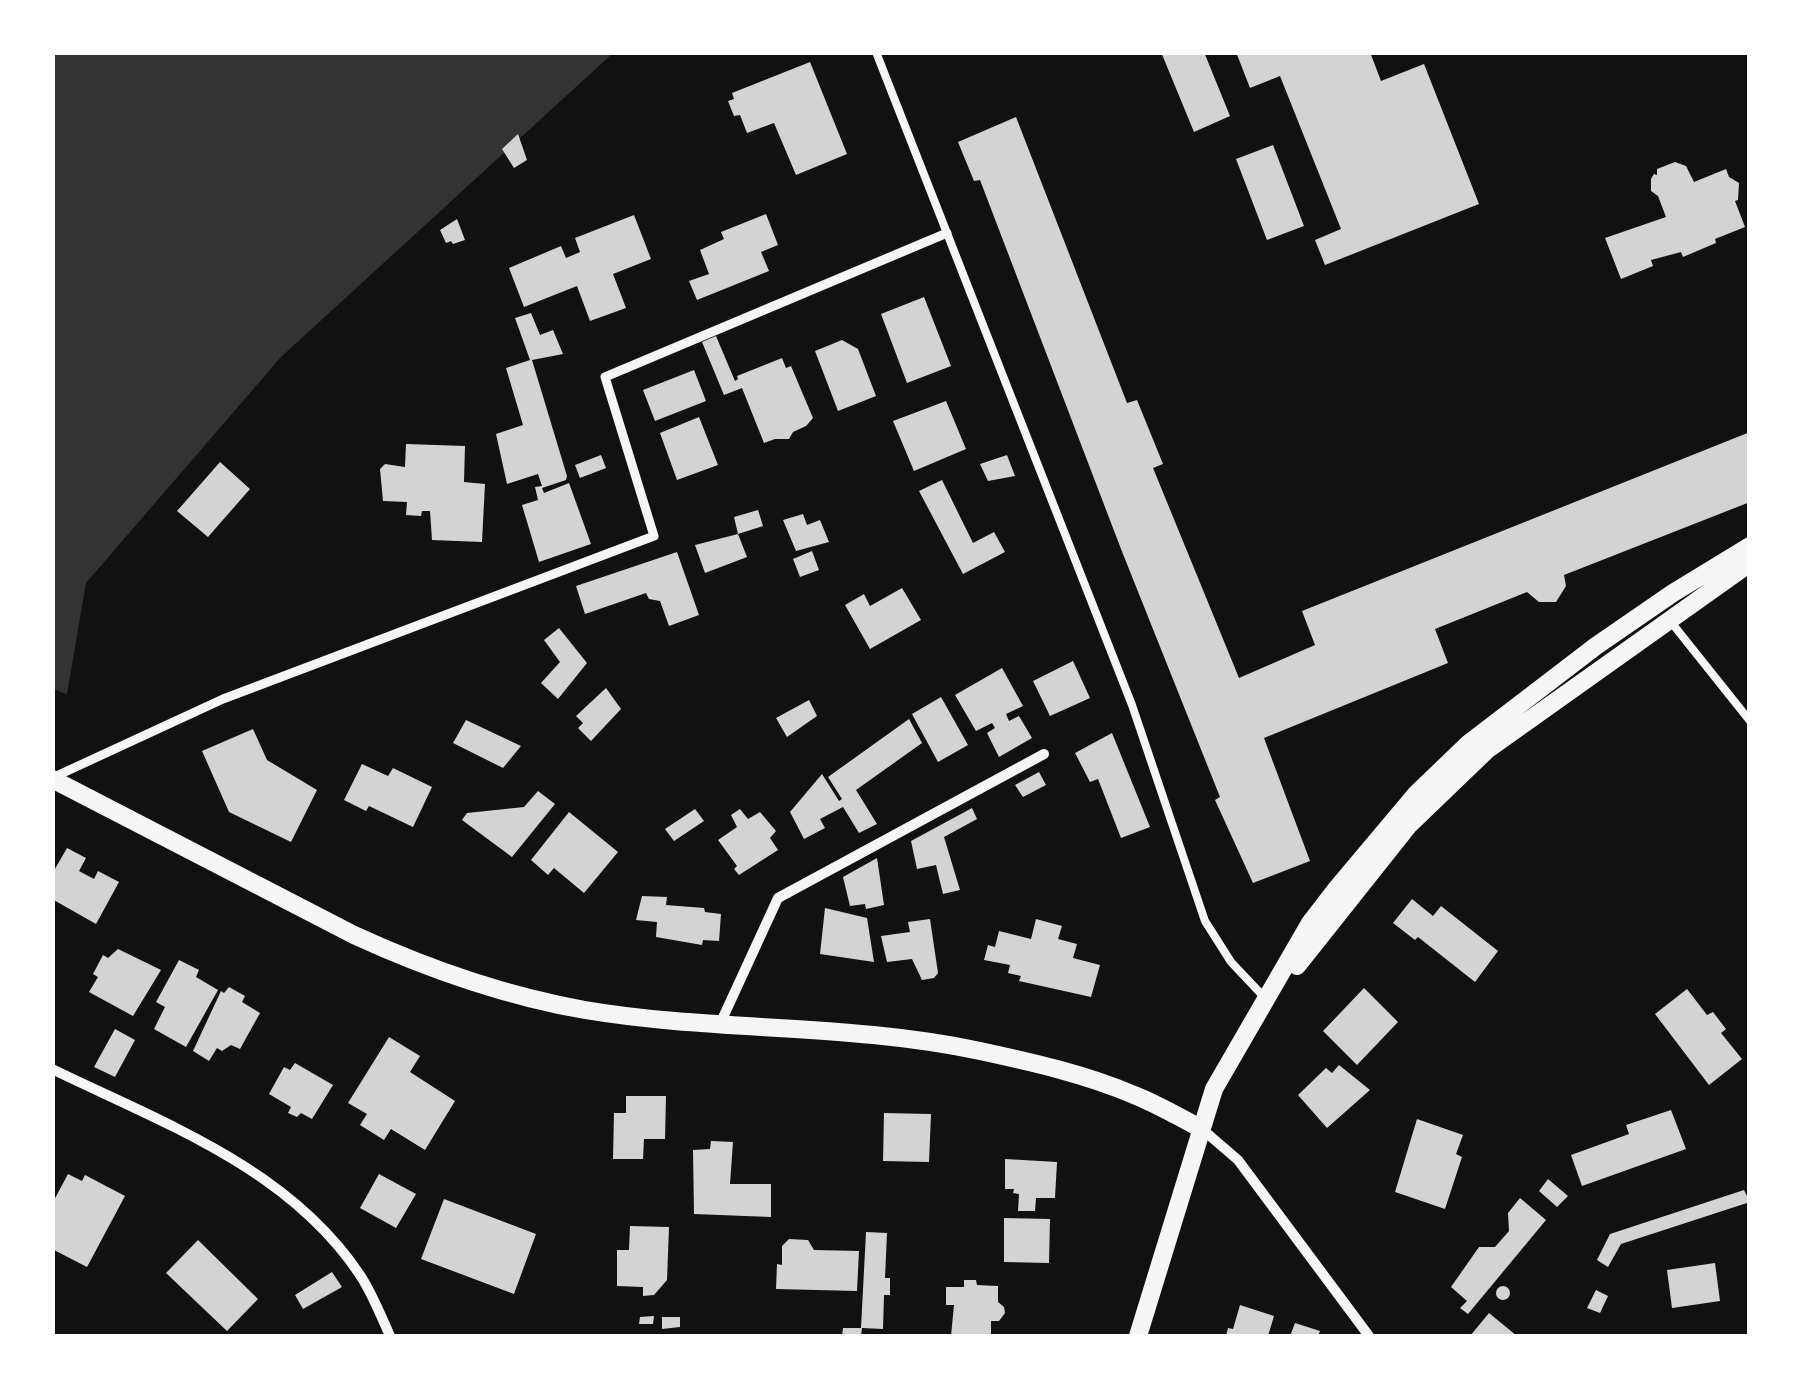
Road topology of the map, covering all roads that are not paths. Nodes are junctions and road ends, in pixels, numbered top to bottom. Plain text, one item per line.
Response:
1 (876, 52) edge
2 (947, 233) junction
3 (1750, 546) edge
4 (1750, 564) edge
5 (1668, 619) junction
6 (1750, 722) edge
7 (1044, 754) dead end
8 (52, 778) edge
9 (1268, 1001) junction
10 (720, 1024) junction
11 (52, 1069) edge
12 (1202, 1129) junction
13 (390, 1336) edge
14 (1138, 1336) edge
15 (1369, 1336) edge

1 - 2 lane
2 - 8 street
2 - 9 lane
3 - 9 street
4 - 5 street
5 - 6 lane
5 - 9 street
7 - 10 street
8 - 10 street
9 - 12 street
10 - 12 street
11 - 13 street
12 - 14 street
12 - 15 street

